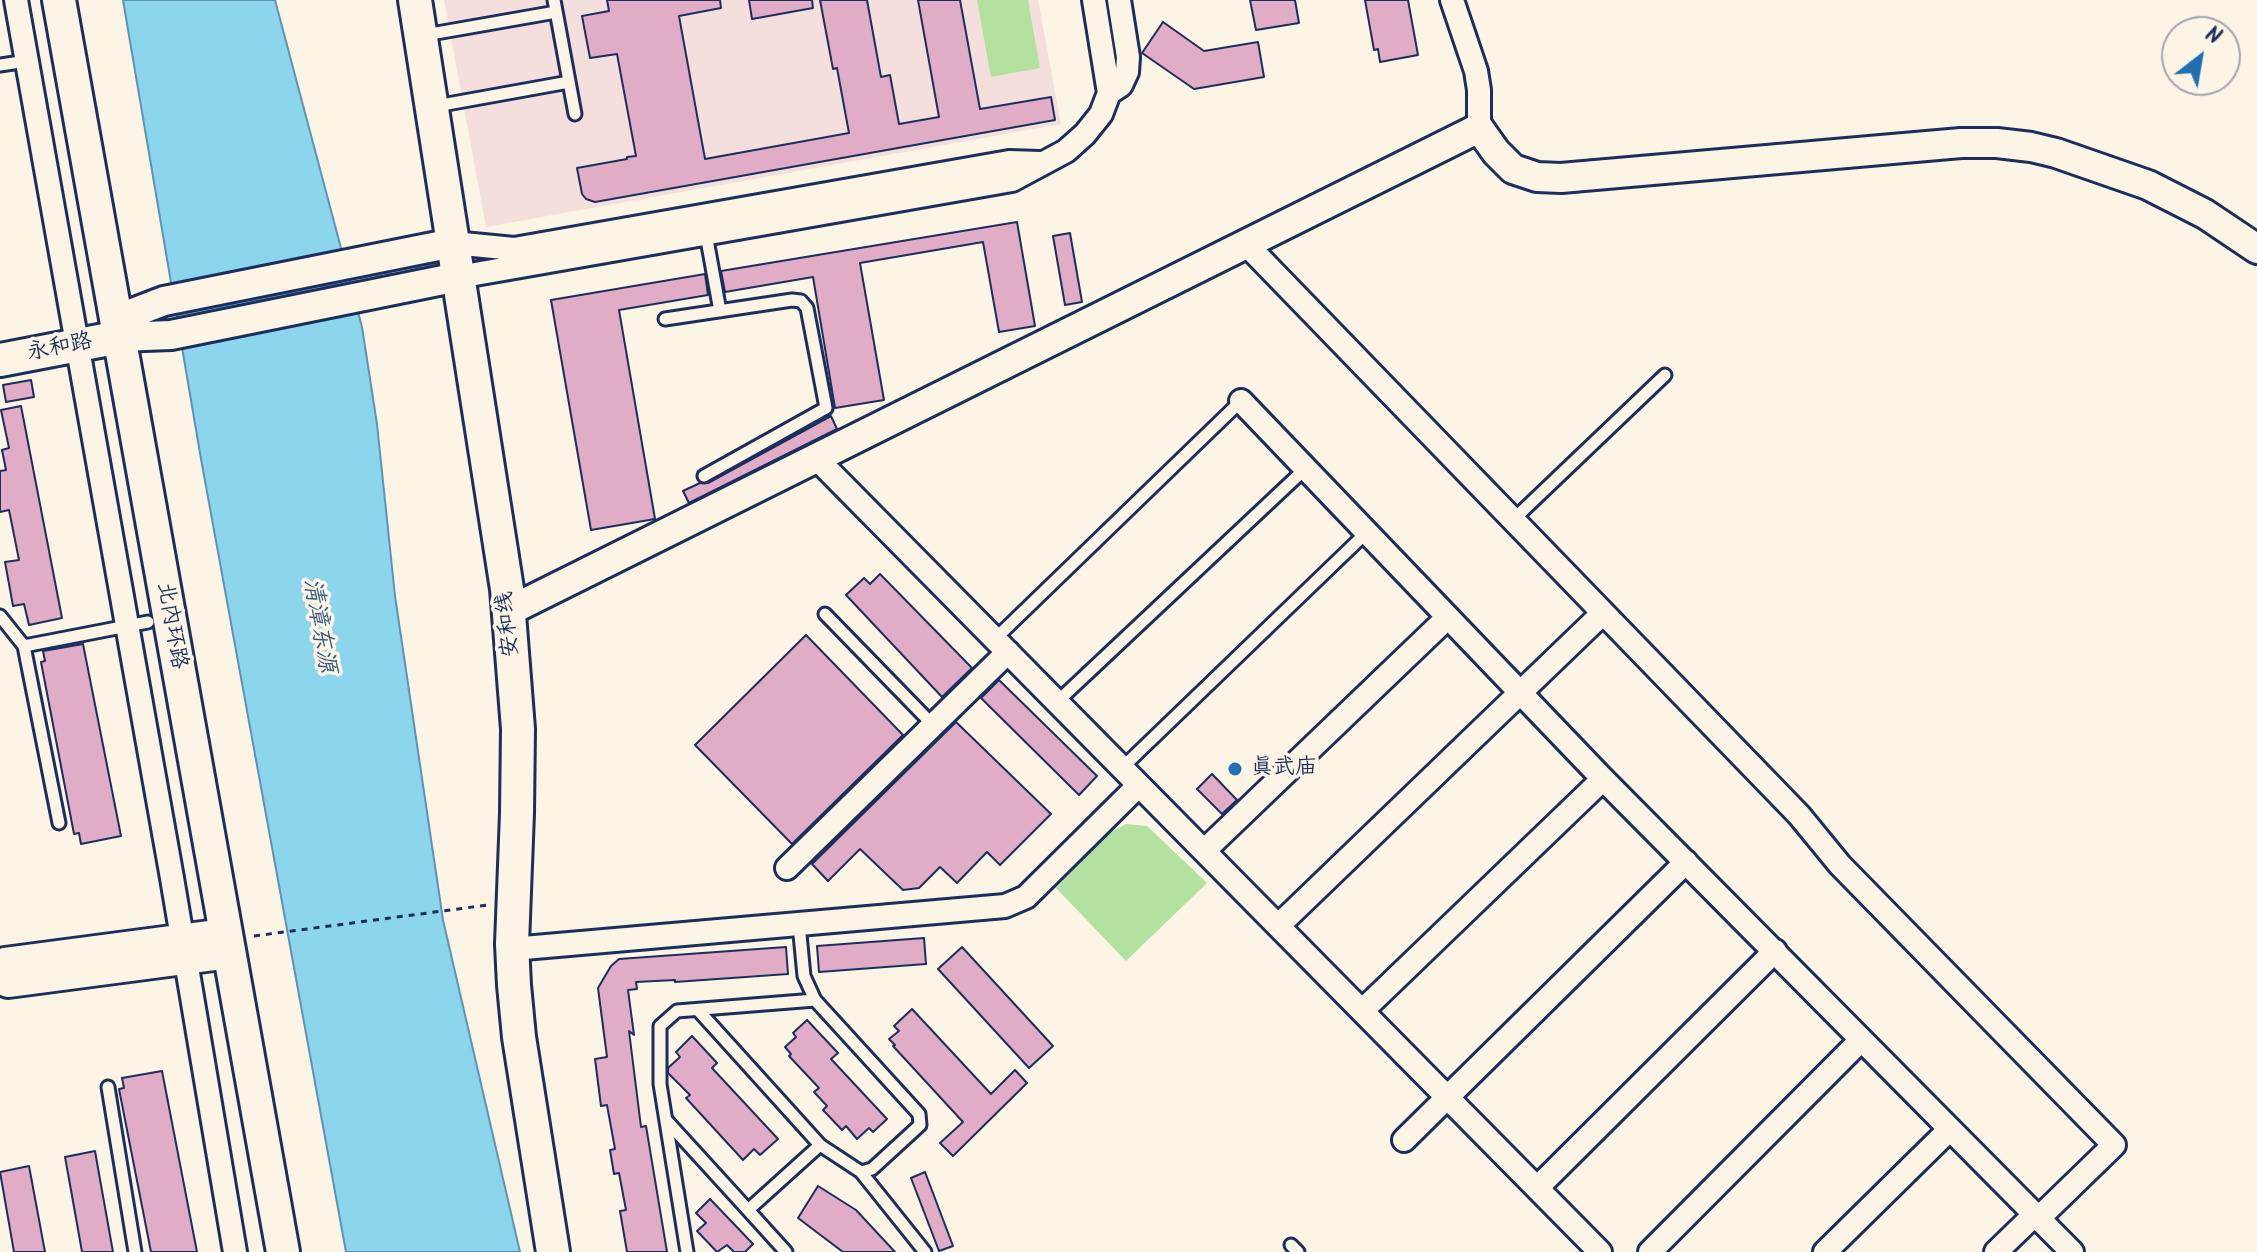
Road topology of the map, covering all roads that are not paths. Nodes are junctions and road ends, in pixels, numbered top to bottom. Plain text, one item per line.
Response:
1 (16, 0) edge
2 (37, 0) edge
3 (59, 0) edge
4 (415, 0) edge
5 (1094, 0) edge
6 (1119, 0) edge
7 (1452, 0) edge
8 (555, 6) edge
9 (420, 36) junction
10 (27, 61) junction
11 (0, 65) edge
12 (569, 82) junction
13 (1109, 93) junction
14 (431, 107) junction
15 (575, 114) dead end
16 (1479, 128) junction
17 (1041, 164) junction
18 (706, 234) junction
19 (453, 243) junction
20 (1246, 244) junction
21 (2257, 249) edge
22 (458, 277) junction
23 (720, 311) junction
24 (665, 319) dead end
25 (97, 332) junction
26 (0, 341) edge
27 (0, 360) edge
28 (1665, 375) dead end
29 (1241, 401) joint
30 (815, 457) junction
31 (1306, 468) junction
32 (704, 476) dead end
33 (1513, 520) junction
34 (1366, 533) junction
35 (509, 611) junction
36 (1603, 613) junction
37 (825, 614) dead end
38 (0, 616) edge
39 (1447, 618) junction
40 (137, 624) junction
41 (24, 646) junction
42 (1001, 646) junction
43 (1520, 693) junction
44 (1057, 702) junction
45 (933, 725) junction
46 (1122, 768) junction
47 (1603, 779) junction
48 (1139, 785) junction
49 (59, 823) dead end
50 (1204, 851) junction
51 (1686, 862) junction
52 (787, 868) dead end
53 (799, 924) junction
54 (1278, 926) junction
55 (206, 947) junction
56 (512, 949) junction
57 (1775, 951) junction
58 (0, 967) edge
59 (0, 979) edge
60 (815, 1000) junction
61 (698, 1010) junction
62 (1362, 1011) junction
63 (1861, 1040) junction
64 (108, 1087) dead end
65 (1447, 1097) junction
66 (666, 1119) junction
67 (1950, 1129) junction
68 (1404, 1140) dead end
69 (820, 1145) junction
70 (861, 1172) junction
71 (1537, 1188) junction
72 (748, 1210) junction
73 (2037, 1216) junction
74 (135, 1252) edge
75 (235, 1252) edge
76 (261, 1252) edge
77 (283, 1252) edge
78 (553, 1252) edge
79 (687, 1252) edge
80 (786, 1252) edge
81 (925, 1252) edge
82 (1600, 1252) edge
83 (1650, 1252) edge
84 (1825, 1252) edge
85 (1996, 1252) edge
86 (2072, 1252) edge

1 - 10 street
2 - 25 main road, 北内环路
3 - 25 main road, 北内环路
4 - 9 main road, 安和线
5 - 13 street
6 - 13 street
7 - 16 street
8 - 9 lane
8 - 12 lane
9 - 14 main road, 安和线
10 - 11 lane
10 - 25 street
12 - 14 lane
12 - 15 lane
13 - 17 street
14 - 19 main road, 安和线
16 - 20 street
16 - 21 street
17 - 18 street
17 - 19 street
18 - 22 street
18 - 23 lane
19 - 22 main road, 安和线
19 - 25 street
20 - 30 street
20 - 33 street
22 - 25 street
22 - 35 main road, 安和线
23 - 24 lane
23 - 32 lane
25 - 26 main road, 永和路
25 - 27 main road, 永和路
25 - 40 main road, 北内环路
25 - 55 main road, 北内环路
28 - 33 lane
29 - 31 street
29 - 42 lane
30 - 35 street
30 - 42 street
31 - 34 street
31 - 44 lane
33 - 36 street
34 - 39 street
34 - 46 lane
35 - 56 main road, 安和线
36 - 43 street
36 - 73 street
37 - 45 lane
38 - 41 lane
39 - 43 street
39 - 50 street
40 - 41 lane
40 - 55 main road, 北内环路
41 - 49 lane
42 - 44 street
42 - 45 street
43 - 47 street
43 - 54 street
44 - 46 street
45 - 52 street
46 - 48 street
47 - 51 street
47 - 62 street
48 - 50 street
48 - 53 street
50 - 54 street
51 - 57 street
51 - 65 street
53 - 56 street
53 - 60 lane
54 - 62 street
55 - 58 street
55 - 59 street
55 - 75 street
55 - 76 main road, 北内环路
55 - 77 main road, 北内环路
56 - 78 main road, 安和线
57 - 63 street
57 - 71 street
60 - 61 lane
60 - 70 lane
61 - 66 lane
61 - 69 lane
62 - 65 street
63 - 67 street
63 - 83 street
64 - 74 lane
65 - 68 street
65 - 71 street
66 - 72 lane
66 - 79 lane
67 - 73 street
67 - 84 street
69 - 70 lane
69 - 72 lane
70 - 81 lane
71 - 82 street
72 - 80 lane
73 - 85 street
73 - 86 street

